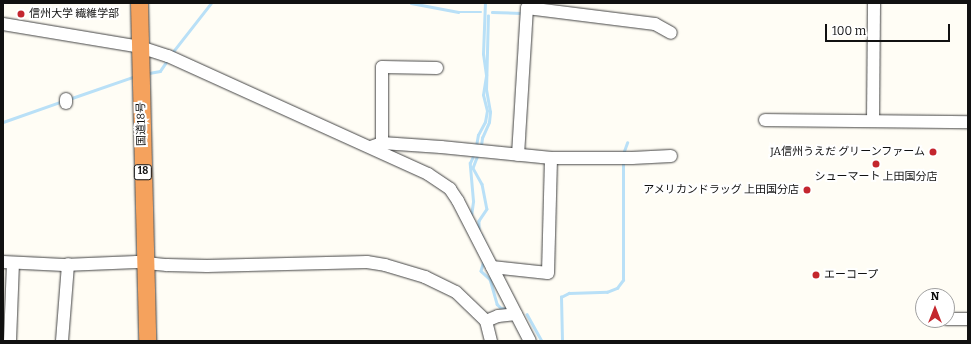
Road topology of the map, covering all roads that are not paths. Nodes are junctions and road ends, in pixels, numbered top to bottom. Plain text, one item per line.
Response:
1 (139, 3) edge
2 (874, 3) edge
3 (554, 6) edge
4 (3, 24) edge
5 (671, 33) dead end
6 (140, 47) junction
7 (437, 68) dead end
8 (765, 120) dead end
9 (873, 120) junction
10 (968, 122) edge
11 (376, 145) junction
12 (518, 155) junction
13 (671, 156) dead end
14 (551, 158) junction
15 (8, 262) edge
16 (145, 262) junction
17 (68, 264) junction
18 (492, 267) junction
19 (516, 314) junction
20 (955, 319) edge
21 (968, 319) edge
22 (486, 321) junction
23 (10, 341) edge
24 (62, 341) edge
25 (147, 341) edge
26 (491, 341) edge
27 (530, 341) edge

1 - 6 highway, 国道18号 / 18
2 - 9 street
3 - 5 street
3 - 12 street
4 - 6 street
6 - 11 street
6 - 16 highway, 国道18号 / 18
7 - 11 street
8 - 9 street
9 - 10 street
11 - 12 street
11 - 18 street
12 - 14 street
13 - 14 street
14 - 18 street
15 - 17 street
15 - 23 street
16 - 17 street
16 - 22 street
16 - 25 highway, 国道18号 / 18
17 - 24 street
18 - 19 street
19 - 22 street
19 - 27 street
20 - 21 street
22 - 26 street

